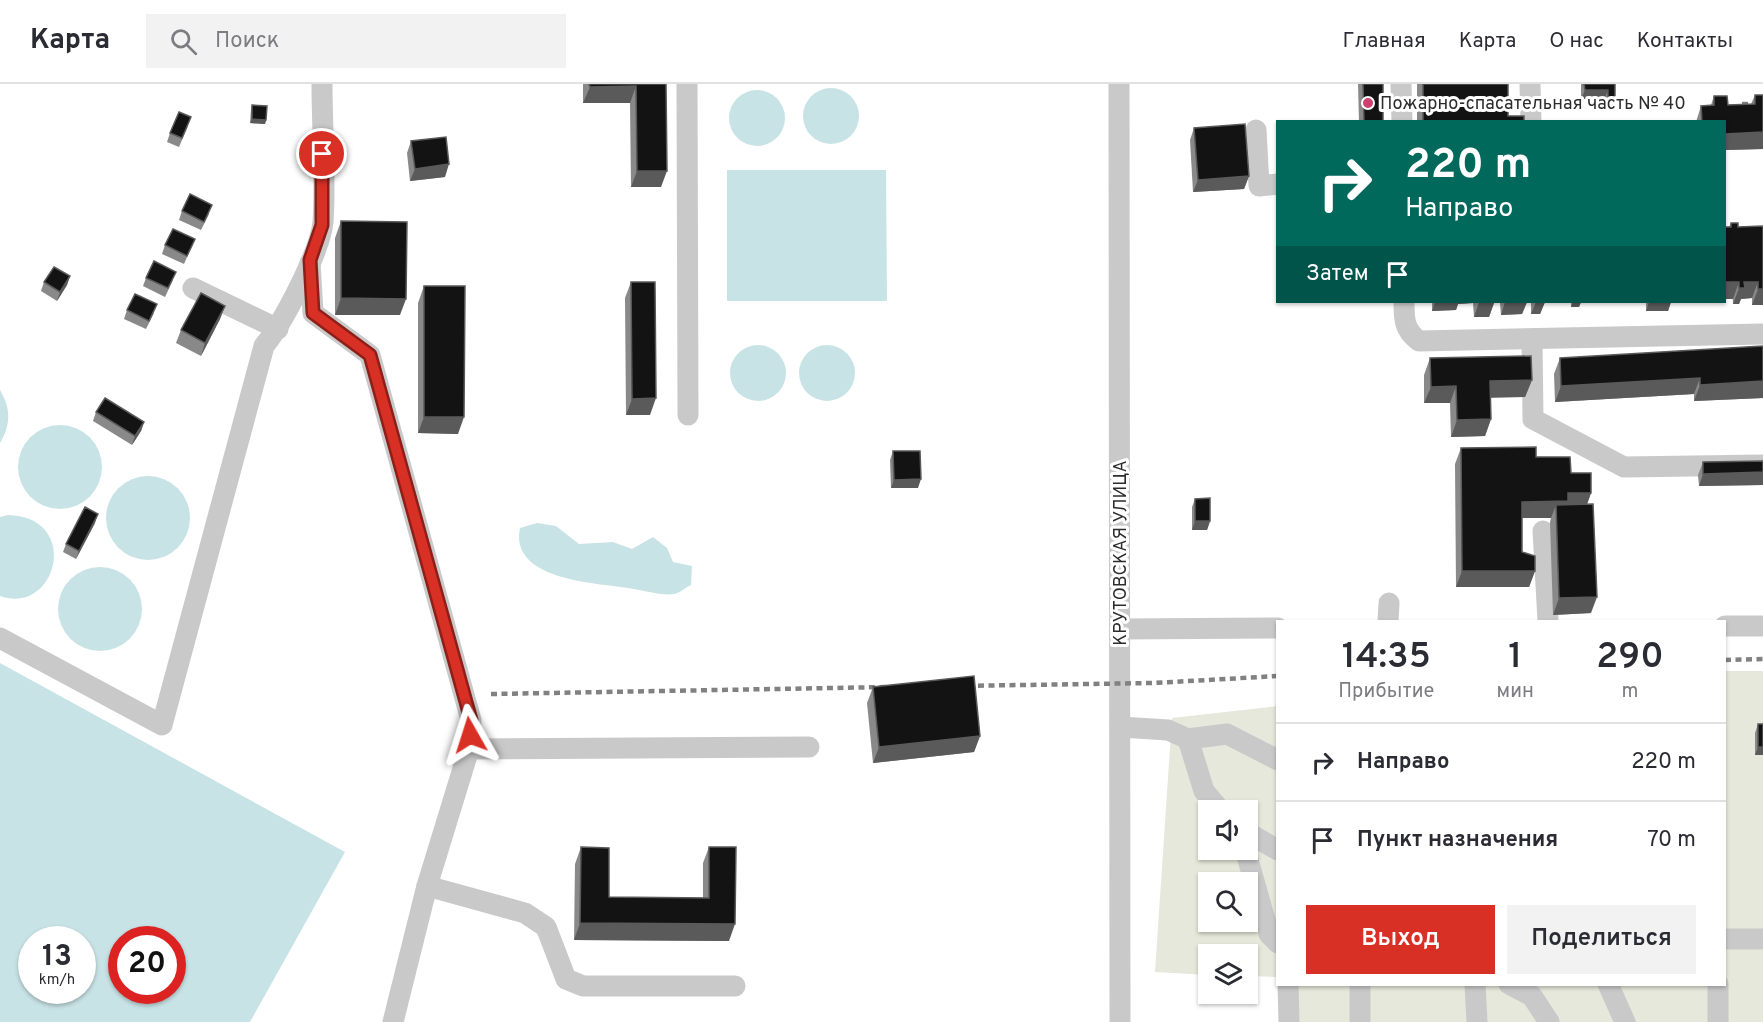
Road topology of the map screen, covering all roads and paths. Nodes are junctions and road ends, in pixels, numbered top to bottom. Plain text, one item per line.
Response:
1 (322, 84) edge
2 (687, 84) edge
3 (1119, 84) edge
4 (1401, 84) edge
5 (1530, 84) edge
6 (1402, 120) edge
7 (1531, 120) edge
8 (1256, 130) dead end
9 (1276, 184) edge
10 (310, 260) junction
11 (193, 288) dead end
12 (1404, 303) edge
13 (278, 329) junction
14 (1763, 334) edge
15 (1532, 340) junction
16 (688, 415) dead end
17 (1763, 465) edge
18 (1543, 531) dead end
19 (1548, 620) edge
20 (1726, 626) edge
21 (1763, 626) edge
22 (1276, 628) edge
23 (1120, 629) junction
24 (0, 638) edge
25 (1120, 727) junction
26 (1188, 739) junction
27 (809, 747) dead end
28 (469, 749) junction
29 (1276, 759) edge
30 (1212, 800) edge
31 (1258, 839) edge
32 (1276, 849) edge
33 (1248, 860) edge
34 (427, 886) junction
35 (1726, 939) edge
36 (1763, 939) edge
37 (1276, 941) edge
38 (1288, 986) edge
39 (1360, 986) edge
40 (1475, 986) edge
41 (1513, 986) edge
42 (1609, 986) edge
43 (1718, 986) edge
44 (735, 987) dead end
45 (393, 1022) edge
46 (1120, 1022) edge
47 (1289, 1022) edge
48 (1360, 1022) edge
49 (1477, 1022) edge
50 (1549, 1022) edge
51 (1625, 1022) edge
52 (1718, 1022) edge

1 - 10 street
2 - 16 street
3 - 23 street, КРУТОВСКАЯ УЛИЦА
4 - 6 street
5 - 7 street
8 - 9 street
10 - 13 street
10 - 28 street
11 - 13 street
12 - 15 street
13 - 24 street
14 - 15 street
15 - 17 street
18 - 19 street
20 - 21 street
22 - 23 street
23 - 25 street, КРУТОВСКАЯ УЛИЦА
25 - 26 street
25 - 46 street, КРУТОВСКАЯ УЛИЦА
26 - 29 street
26 - 30 street
27 - 28 street
28 - 34 street
31 - 32 street
33 - 37 street
34 - 44 street
34 - 45 street
35 - 36 street
38 - 47 street
39 - 48 street
40 - 49 street
41 - 50 street
42 - 51 street
43 - 52 street

